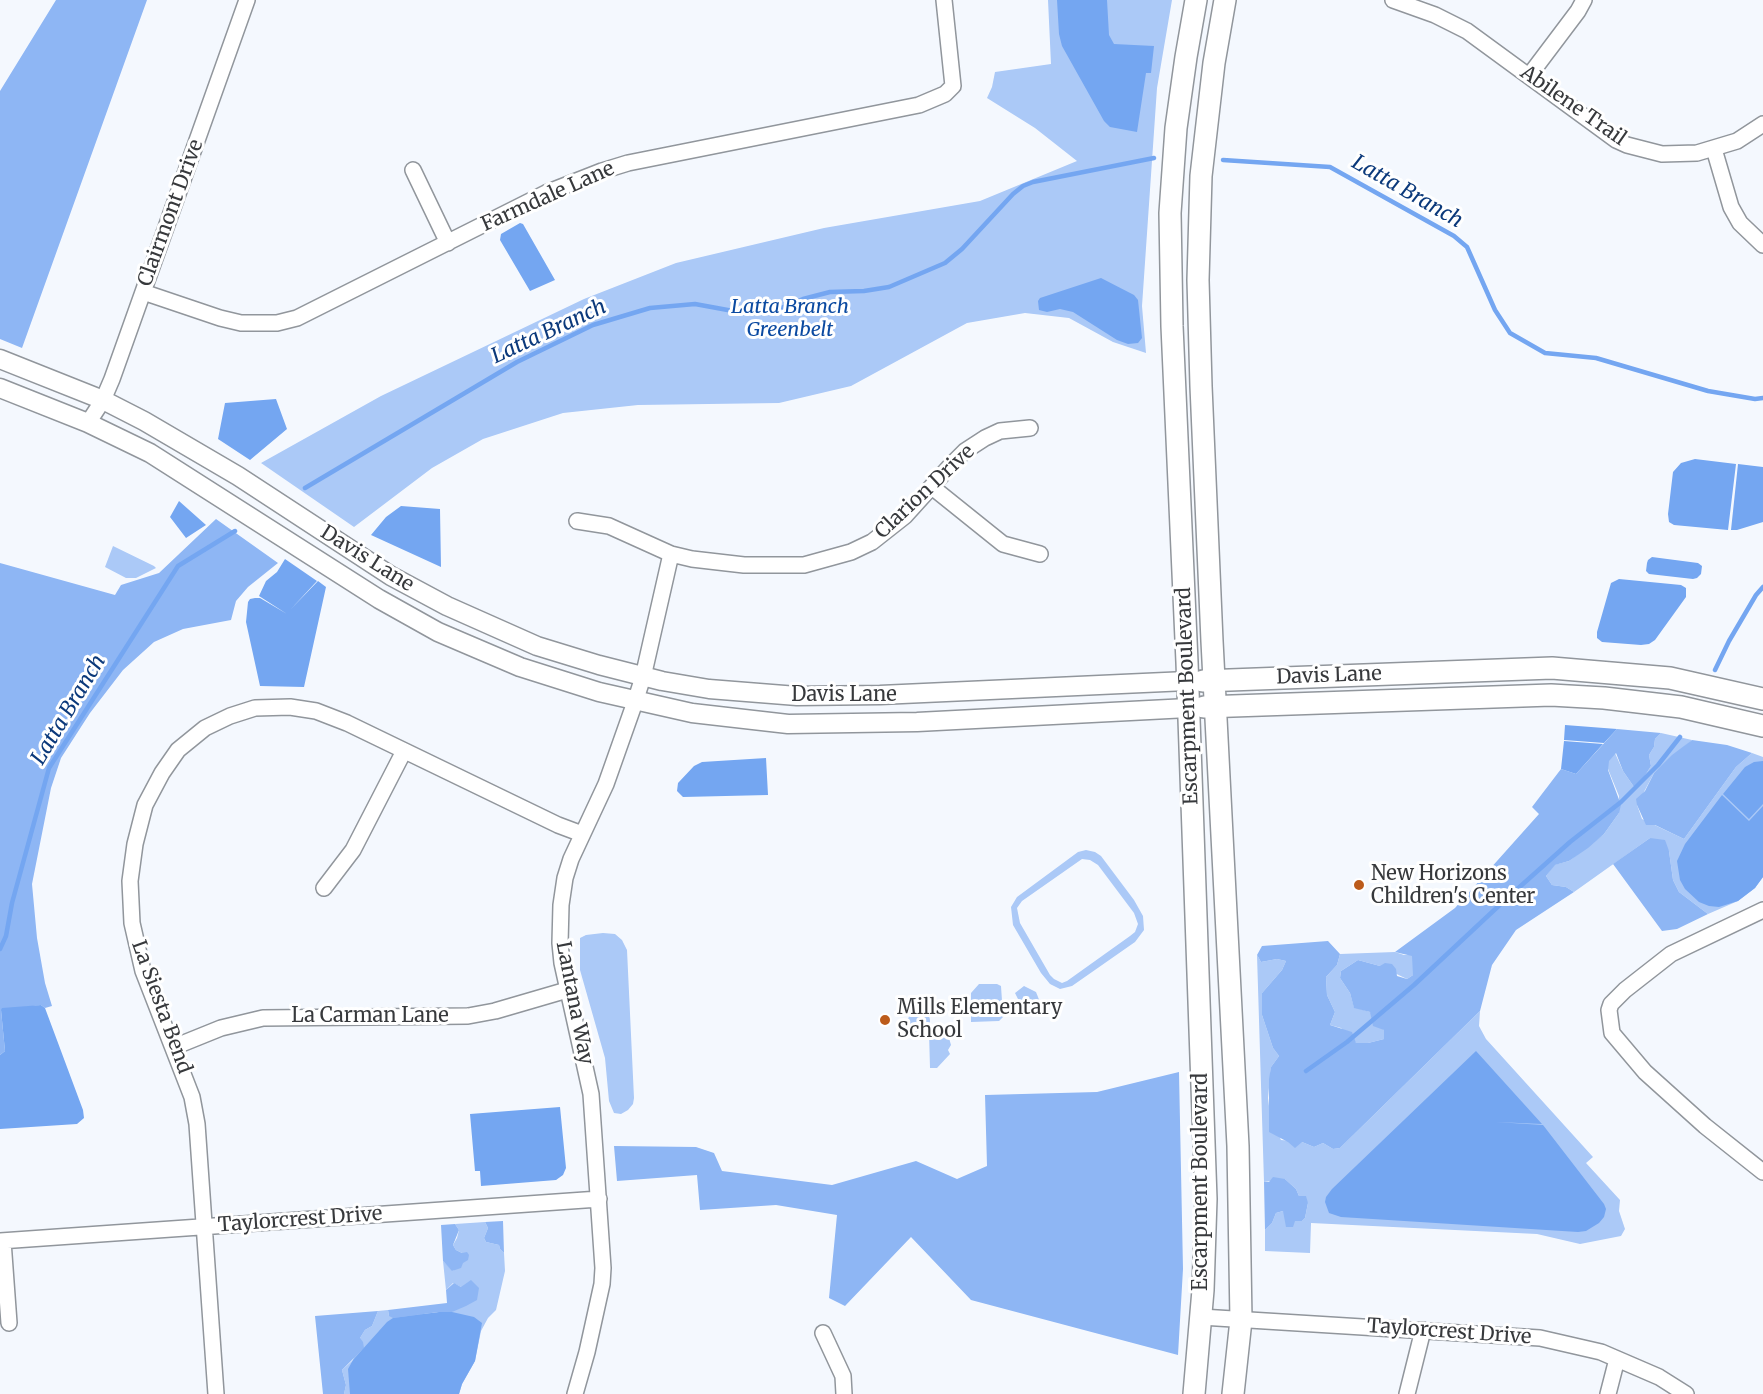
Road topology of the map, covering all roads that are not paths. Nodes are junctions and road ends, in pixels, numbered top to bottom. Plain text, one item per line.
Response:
1 (247, 0) edge
2 (944, 0) edge
3 (1196, 0) edge
4 (1225, 0) edge
5 (1393, 0) edge
6 (1584, 0) edge
7 (1529, 76) junction
8 (1763, 124) edge
9 (1714, 149) junction
10 (413, 170) dead end
11 (448, 243) junction
12 (1763, 245) edge
13 (143, 292) junction
14 (1199, 325) junction
15 (1172, 326) junction
16 (0, 359) edge
17 (0, 388) edge
18 (103, 400) junction
19 (88, 423) junction
20 (1030, 428) dead end
21 (932, 487) junction
22 (577, 521) dead end
23 (671, 554) junction
24 (1040, 554) dead end
25 (643, 677) junction
26 (1214, 680) junction
27 (1187, 681) junction
28 (1763, 699) edge
29 (635, 702) junction
30 (1216, 707) junction
31 (1188, 708) junction
32 (1763, 726) edge
33 (404, 751) junction
34 (582, 834) junction
35 (324, 888) dead end
36 (1763, 909) edge
37 (567, 990) junction
38 (174, 1047) junction
39 (1763, 1172) edge
40 (599, 1199) junction
41 (204, 1226) junction
42 (1, 1241) edge
43 (1201, 1317) junction
44 (1241, 1320) junction
45 (9, 1323) dead end
46 (1423, 1330) junction
47 (823, 1333) dead end
48 (1617, 1359) junction
49 (216, 1394) edge
50 (575, 1394) edge
51 (844, 1394) edge
52 (1194, 1394) edge
53 (1233, 1394) edge
54 (1407, 1394) edge
55 (1608, 1394) edge
56 (1686, 1394) edge

1 - 13 street, Clairmont Drive
2 - 11 street, Farmdale Lane
3 - 15 main road, Escarpment Boulevard
4 - 14 main road, Escarpment Boulevard
5 - 7 street, Abilene Trail
6 - 7 street
7 - 9 street, Abilene Trail
8 - 9 street, Abilene Trail
9 - 12 street
10 - 11 street
11 - 13 street, Farmdale Lane
13 - 18 street, Clairmont Drive
14 - 15 main road
14 - 26 main road, Escarpment Boulevard
15 - 27 main road, Escarpment Boulevard
16 - 18 street, Davis Lane
17 - 19 street, Davis Lane
18 - 19 street, Clairmont Drive
18 - 25 street, Davis Lane
19 - 29 street, Davis Lane
20 - 21 street, Clarion Drive
21 - 23 street, Clarion Drive
21 - 24 street
22 - 23 street, Clarion Drive
23 - 25 street, Lantana Way
25 - 27 street, Davis Lane
25 - 29 street, Lantana Way
26 - 27 main road, Davis Lane
26 - 28 main road, Davis Lane
26 - 30 main road, Escarpment Boulevard
27 - 31 main road, Escarpment Boulevard
29 - 31 street, Davis Lane
29 - 34 street, Lantana Way
30 - 31 main road, Davis Lane
30 - 32 main road, Davis Lane
30 - 44 main road, Escarpment Boulevard
31 - 43 main road, Escarpment Boulevard
33 - 34 street, La Siesta Bend
33 - 35 street
33 - 38 street, La Siesta Bend
34 - 37 street, Lantana Way
36 - 39 street
37 - 38 street, La Carman Lane
37 - 40 street, Lantana Way
38 - 41 street, La Siesta Bend
40 - 41 street, Taylorcrest Drive
40 - 50 street, Lantana Way
41 - 42 street, Taylorcrest Drive
41 - 49 street, La Siesta Bend
42 - 45 street
43 - 44 street, Taylorcrest Drive
43 - 52 main road, Escarpment Boulevard
44 - 46 street, Taylorcrest Drive
44 - 53 main road, Escarpment Boulevard
46 - 48 street, Taylorcrest Drive
46 - 54 street
47 - 51 street
48 - 55 street
48 - 56 street, Taylorcrest Drive

